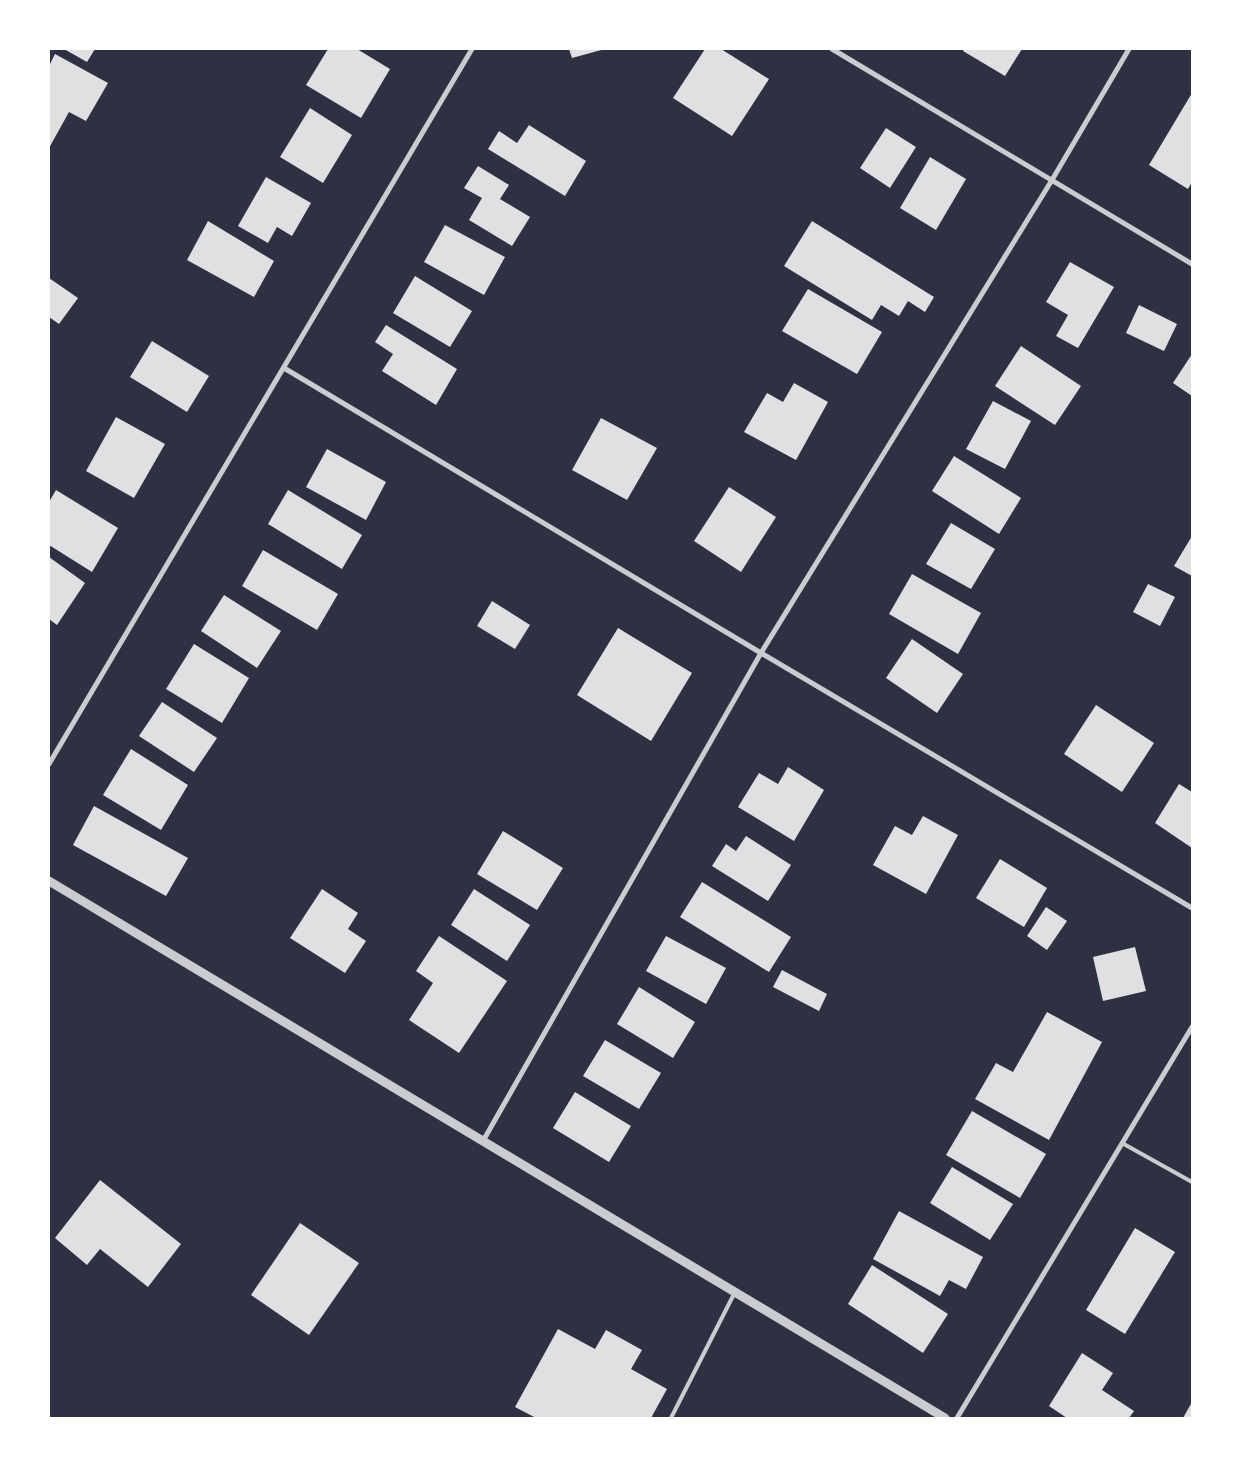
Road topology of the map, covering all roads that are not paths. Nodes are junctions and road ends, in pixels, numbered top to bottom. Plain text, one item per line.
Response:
1 (472, 49) edge
2 (832, 49) edge
3 (1129, 49) edge
4 (1052, 180) junction
5 (1192, 264) edge
6 (284, 368) junction
7 (761, 653) junction
8 (49, 764) edge
9 (49, 881) edge
10 (1192, 908) edge
11 (1192, 1028) edge
12 (483, 1141) junction
13 (1122, 1143) junction
14 (1192, 1182) edge
15 (735, 1292) junction
16 (671, 1418) edge
17 (945, 1418) edge
18 (957, 1418) edge

1 - 6 street
2 - 4 street
3 - 4 street
4 - 5 street
4 - 7 street
6 - 7 street
6 - 8 street
7 - 10 street
7 - 12 street
9 - 12 street
11 - 13 street
12 - 15 street
13 - 14 lane
13 - 18 street
15 - 16 lane
15 - 17 street

